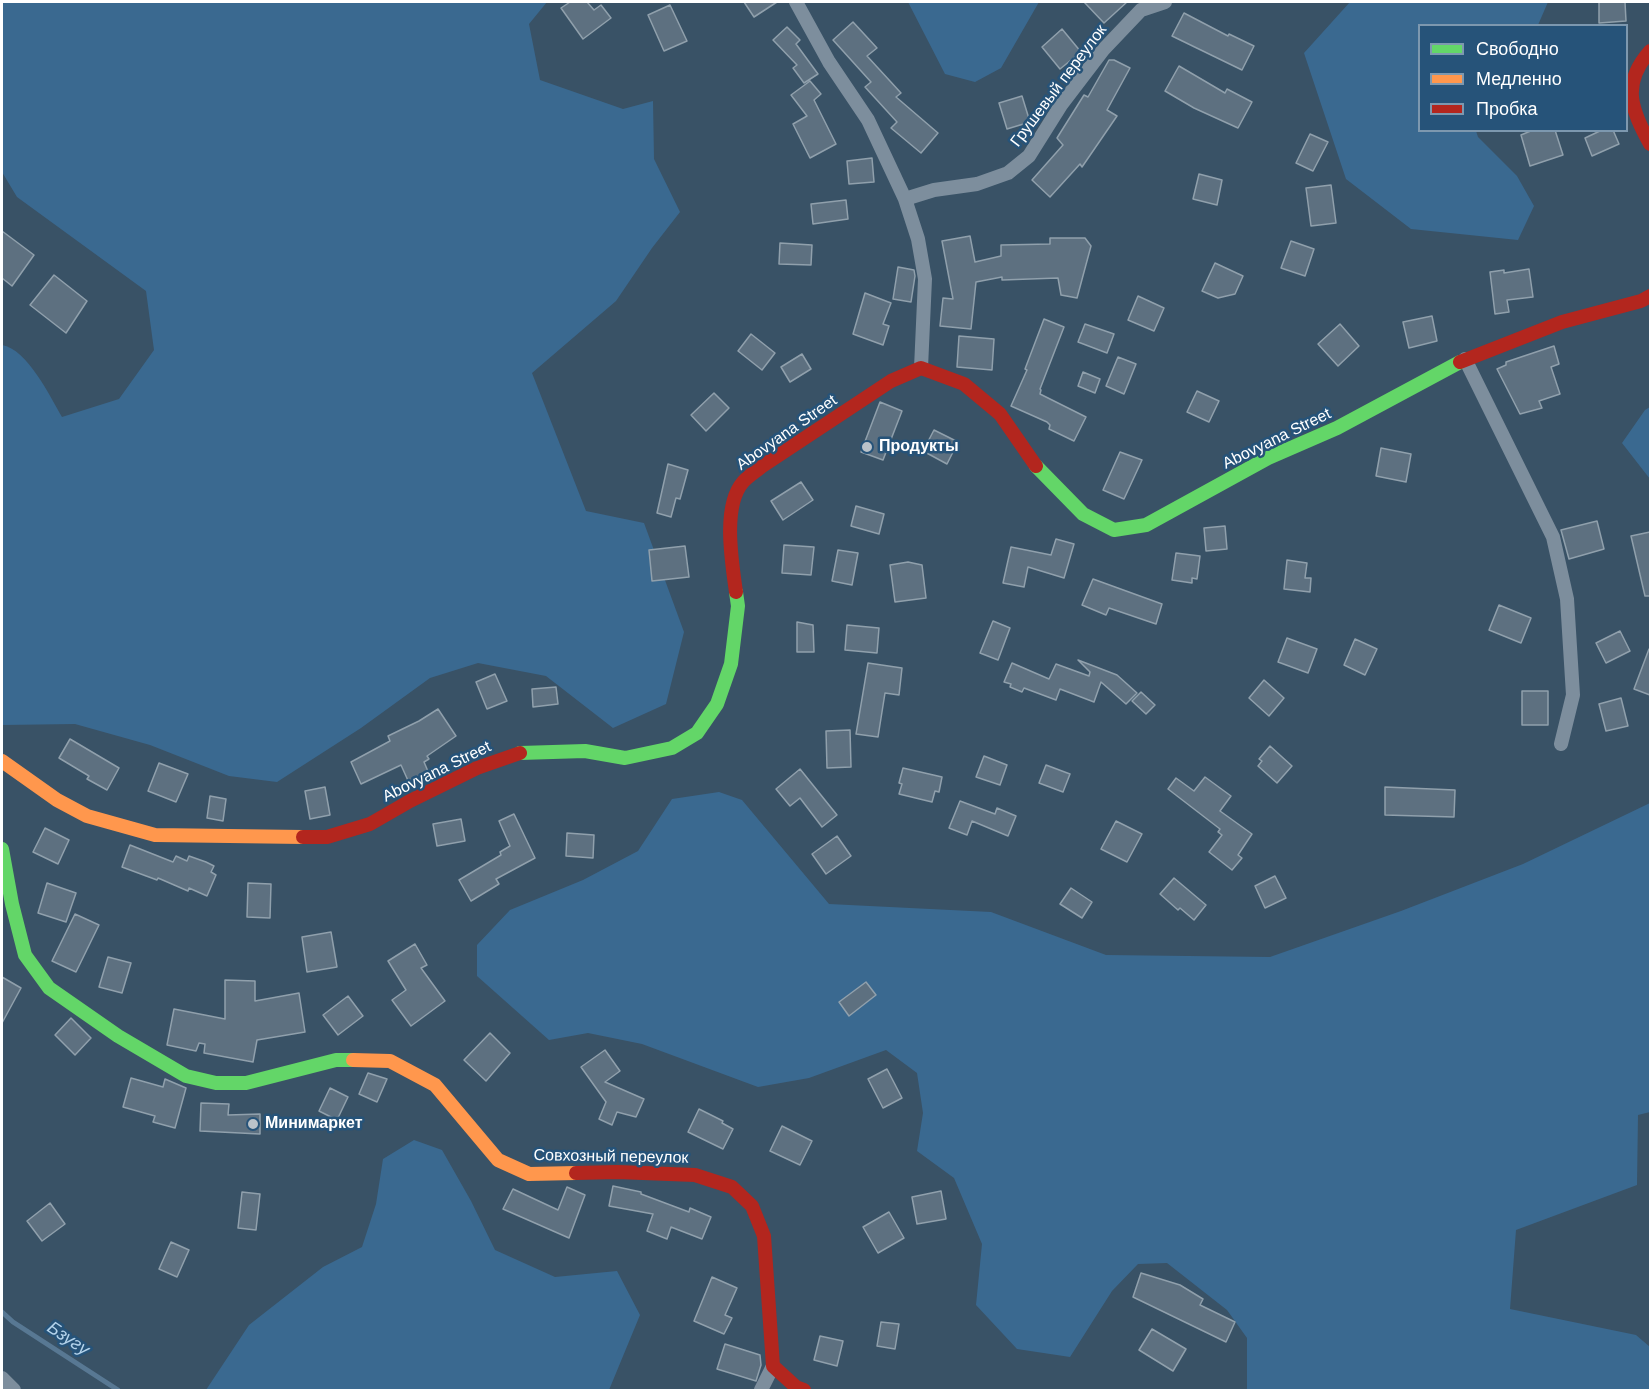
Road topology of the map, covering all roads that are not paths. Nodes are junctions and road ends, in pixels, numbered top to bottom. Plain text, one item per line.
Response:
1 (796, 2) edge
2 (1165, 2) edge
3 (1650, 51) edge
4 (1650, 144) edge
5 (905, 199) junction
6 (1650, 296) edge
7 (1465, 359) junction
8 (921, 368) junction
9 (1561, 744) dead end
10 (2, 761) edge
11 (2, 849) edge
12 (773, 1366) junction
13 (2, 1378) edge
14 (14, 1390) edge
15 (761, 1390) edge
16 (804, 1390) edge

1 - 5 street
2 - 5 street, Грушевый переулок
3 - 4 street
5 - 8 street
6 - 7 street, Abovyana Street
7 - 8 street, Abovyana Street
7 - 9 street
8 - 10 street, Abovyana Street
11 - 12 street, Совхозный переулок
12 - 15 street
12 - 16 street
13 - 14 street

